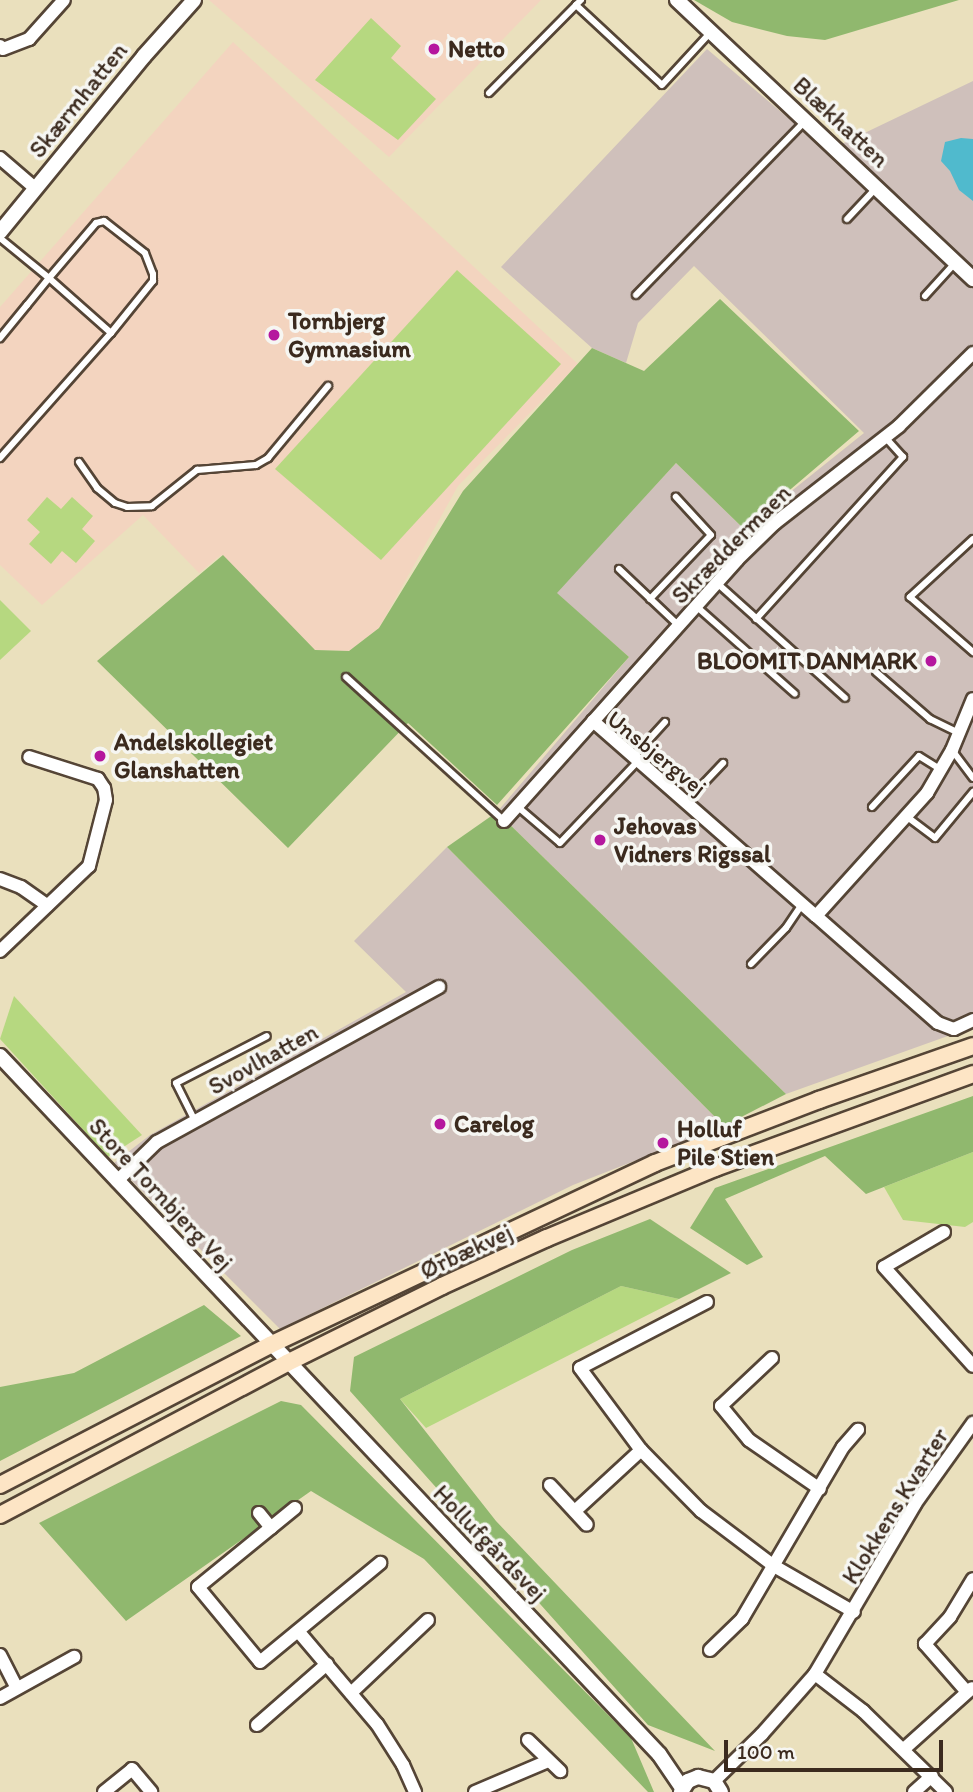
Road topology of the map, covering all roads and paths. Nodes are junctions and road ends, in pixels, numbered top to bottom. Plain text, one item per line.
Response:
1 (64, 0) edge
2 (194, 0) edge
3 (677, 0) edge
4 (578, 3) edge
5 (711, 32) junction
6 (0, 46) edge
7 (489, 93) dead end
8 (806, 120) junction
9 (0, 158) edge
10 (877, 187) junction
11 (35, 188) junction
12 (847, 219) dead end
13 (0, 232) edge
14 (0, 238) edge
15 (956, 262) junction
16 (49, 278) junction
17 (973, 279) edge
18 (636, 295) dead end
19 (925, 296) dead end
20 (111, 333) junction
21 (0, 338) edge
22 (973, 353) edge
23 (328, 386) dead end
24 (885, 437) junction
25 (0, 458) edge
26 (79, 461) dead end
27 (676, 497) dead end
28 (973, 539) edge
29 (619, 569) dead end
30 (717, 583) junction
31 (650, 599) junction
32 (696, 606) junction
33 (756, 619) junction
34 (678, 626) junction
35 (973, 652) edge
36 (876, 672) dead end
37 (346, 677) dead end
38 (795, 694) dead end
39 (845, 698) dead end
40 (973, 699) edge
41 (593, 721) junction
42 (665, 722) dead end
43 (959, 733) junction
44 (952, 750) junction
45 (29, 757) dead end
46 (636, 759) junction
47 (723, 763) dead end
48 (941, 770) junction
49 (973, 778) edge
50 (973, 792) edge
51 (686, 802) junction
52 (516, 805) junction
53 (872, 807) dead end
54 (906, 816) junction
55 (504, 821) joint
56 (0, 879) edge
57 (802, 904) junction
58 (47, 905) junction
59 (816, 916) junction
60 (0, 951) edge
61 (751, 964) dead end
62 (439, 987) dead end
63 (973, 1020) edge
64 (267, 1036) dead end
65 (973, 1046) edge
66 (0, 1056) edge
67 (973, 1074) edge
68 (195, 1121) junction
69 (117, 1181) junction
70 (944, 1232) dead end
71 (707, 1302) dead end
72 (270, 1345) junction
73 (772, 1358) dead end
74 (288, 1363) junction
75 (973, 1366) edge
76 (973, 1423) edge
77 (858, 1430) dead end
78 (641, 1450) junction
79 (0, 1485) edge
80 (550, 1485) dead end
81 (820, 1489) junction
82 (295, 1508) dead end
83 (575, 1511) junction
84 (259, 1513) dead end
85 (0, 1515) edge
86 (587, 1525) dead end
87 (271, 1528) junction
88 (380, 1563) dead end
89 (774, 1566) junction
90 (973, 1579) edge
91 (854, 1612) junction
92 (428, 1620) dead end
93 (298, 1631) junction
94 (710, 1650) dead end
95 (0, 1655) edge
96 (74, 1657) dead end
97 (327, 1664) junction
98 (815, 1674) junction
99 (17, 1688) junction
100 (970, 1690) edge
101 (351, 1693) junction
102 (0, 1698) edge
103 (257, 1725) dead end
104 (528, 1740) dead end
105 (904, 1749) junction
106 (548, 1761) junction
107 (560, 1771) dead end
108 (932, 1776) junction
109 (685, 1786) edge
110 (718, 1787) edge
111 (104, 1792) edge
112 (151, 1792) edge
113 (415, 1792) edge
114 (475, 1792) edge
115 (914, 1792) edge
116 (946, 1792) edge

1 - 6 street
2 - 11 street, Skærmhatten
3 - 5 street, Blækhatten
4 - 5 lane
4 - 7 lane
5 - 8 street, Blækhatten
8 - 10 street, Blækhatten
8 - 18 lane
9 - 11 street
10 - 12 lane
10 - 15 street, Blækhatten
11 - 13 street, Skærmhatten
14 - 16 lane
15 - 17 street, Blækhatten
15 - 19 lane
16 - 20 lane
16 - 20 lane
16 - 21 lane
20 - 25 lane
22 - 24 street, Skræddermaen
23 - 26 lane
24 - 30 street, Skræddermaen
24 - 33 lane
27 - 31 lane
28 - 35 lane
29 - 31 lane
30 - 32 street, Skræddermaen
30 - 33 lane
31 - 34 lane
32 - 34 street, Skræddermaen
32 - 38 lane
33 - 39 lane
34 - 41 street, Skræddermaen
36 - 43 lane
37 - 55 lane, Unsbjergvej
40 - 43 street
41 - 46 street, Unsbjergvej
41 - 52 street, Unsbjergvej
42 - 46 lane
43 - 44 street
44 - 48 street
44 - 49 lane
45 - 58 street
46 - 51 street, Unsbjergvej
46 - 52 lane
47 - 51 lane
48 - 53 lane
48 - 54 street
50 - 54 lane
51 - 57 street, Unsbjergvej
52 - 55 street, Unsbjergvej
54 - 59 street
56 - 58 street
57 - 59 street, Unsbjergvej
57 - 61 lane
58 - 60 street
59 - 63 street, Unsbjergvej
62 - 68 street, Svovlhatten
64 - 68 lane
65 - 72 main road, Ørbækvej
66 - 69 street, Store Tornbjerg Vej
67 - 74 main road, Ørbækvej
68 - 69 street, Svovlhatten
69 - 72 street, Store Tornbjerg Vej
70 - 75 street
71 - 78 street, Klokkens Kvarter
72 - 74 street, Store Tornbjerg Vej
72 - 79 main road, Ørbækvej
73 - 81 street
74 - 85 main road, Ørbækvej
74 - 109 street, Hollufgårdsvej
76 - 91 street, Klokkens Kvarter
77 - 81 street
78 - 83 street
78 - 89 street, Klokkens Kvarter
80 - 83 street
81 - 89 street
82 - 87 street
83 - 86 street
84 - 87 street
87 - 93 street
88 - 93 street
89 - 91 street, Klokkens Kvarter
89 - 94 street
90 - 100 street
91 - 98 street, Klokkens Kvarter
92 - 101 street
93 - 97 street
95 - 99 street
96 - 99 street
97 - 101 street
97 - 103 street
98 - 105 street
98 - 110 street, Klokkens Kvarter
99 - 102 street
100 - 105 street
101 - 113 street
104 - 106 street
105 - 108 street
106 - 107 street
106 - 114 street
108 - 115 street
108 - 116 street
109 - 110 street
111 - 112 street

